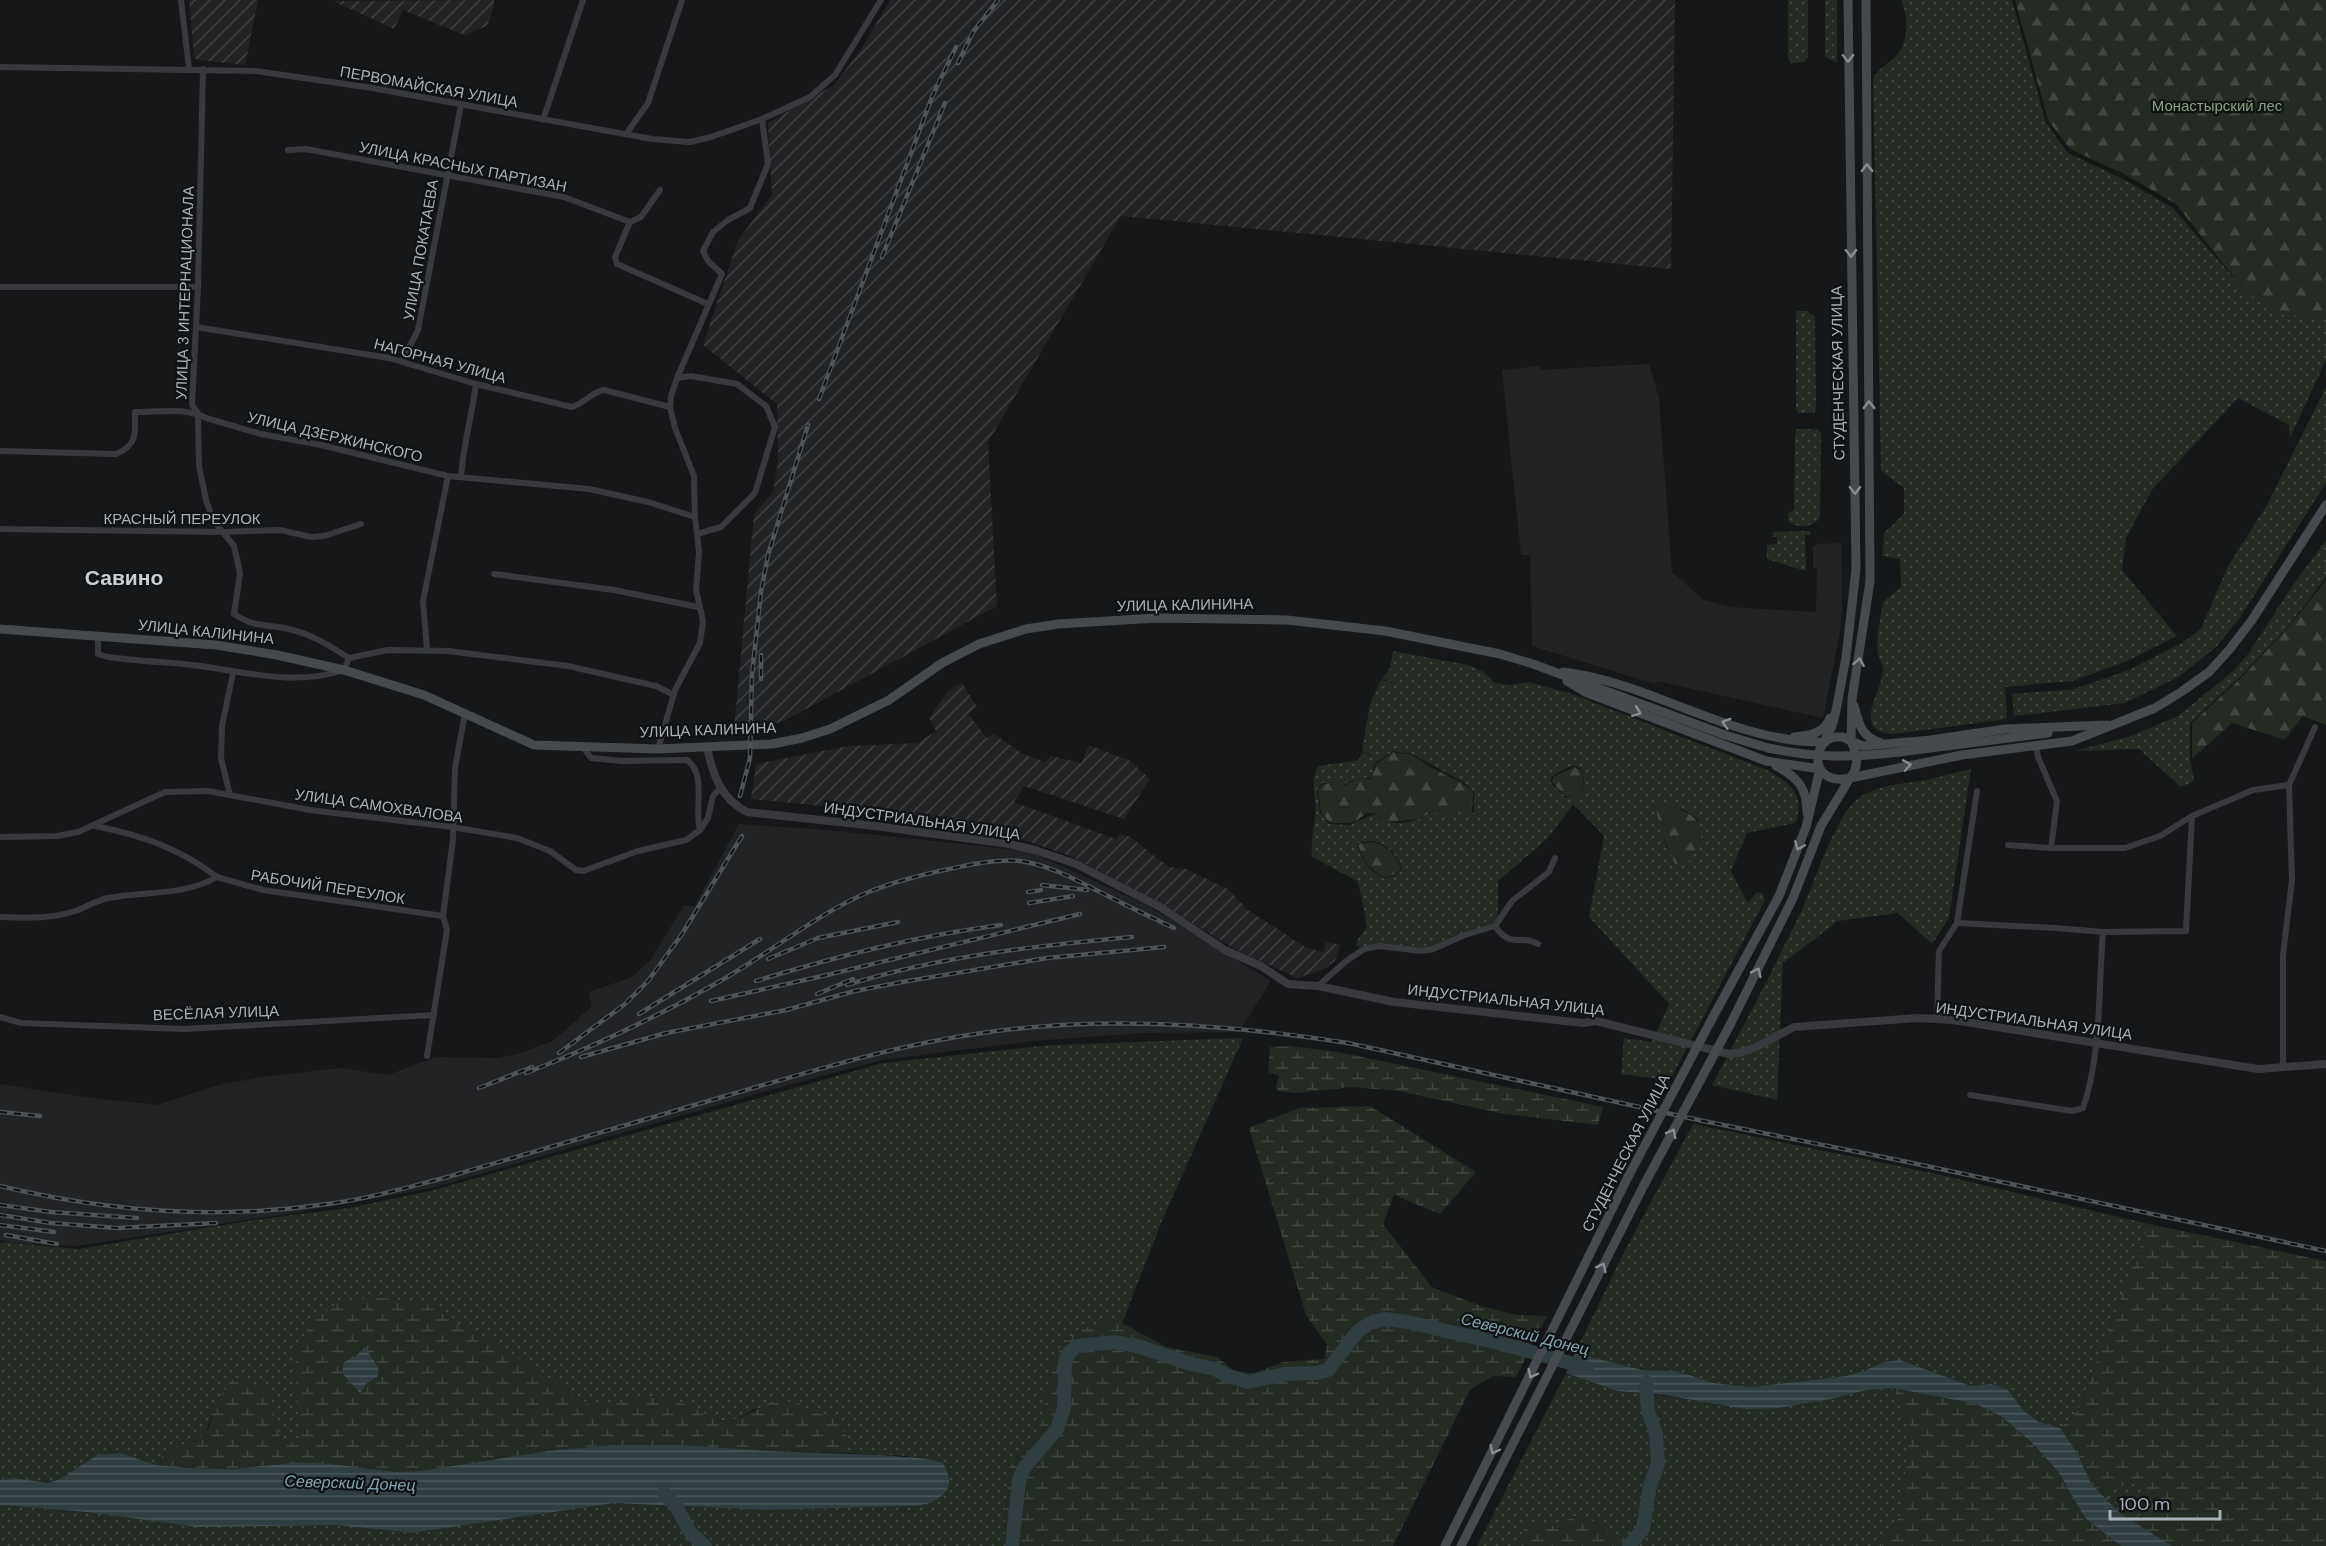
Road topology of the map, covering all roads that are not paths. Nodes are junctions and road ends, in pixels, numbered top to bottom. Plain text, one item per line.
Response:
1 (181, 0) edge
2 (583, 0) edge
3 (682, 0) edge
4 (881, 0) edge
5 (1848, 0) edge
6 (1866, 0) edge
7 (0, 67) edge
8 (189, 69) junction
9 (203, 69) junction
10 (461, 105) junction
11 (762, 119) junction
12 (543, 120) junction
13 (626, 134) junction
14 (288, 150) dead end
15 (447, 174) junction
16 (660, 190) dead end
17 (630, 222) junction
18 (0, 287) edge
19 (198, 287) junction
20 (708, 304) junction
21 (196, 327) junction
22 (402, 361) junction
23 (677, 378) junction
24 (476, 384) junction
25 (670, 407) junction
26 (198, 414) junction
27 (0, 451) edge
28 (448, 476) junction
29 (461, 477) junction
30 (2326, 505) edge
31 (695, 517) junction
32 (361, 524) dead end
33 (0, 529) edge
34 (223, 532) junction
35 (698, 534) junction
36 (494, 574) dead end
37 (698, 607) junction
38 (1851, 620) junction
39 (1866, 622) junction
40 (0, 629) edge
41 (98, 637) junction
42 (427, 649) junction
43 (349, 658) junction
44 (344, 670) junction
45 (1546, 670) junction
46 (233, 673) junction
47 (674, 695) junction
48 (1838, 696) junction
49 (1852, 699) junction
50 (465, 712) junction
51 (2107, 725) junction
52 (2315, 727) dead end
53 (1751, 730) junction
54 (1851, 741) junction
55 (1824, 742) junction
56 (1886, 745) junction
57 (2036, 746) junction
58 (583, 747) junction
59 (658, 748) junction
60 (707, 748) junction
61 (1766, 761) junction
62 (1820, 769) junction
63 (1850, 778) junction
64 (2289, 785) junction
65 (720, 788) junction
66 (1977, 791) dead end
67 (230, 795) junction
68 (2192, 816) junction
69 (94, 825) junction
70 (452, 827) junction
71 (1806, 827) junction
72 (700, 831) junction
73 (0, 837) edge
74 (2008, 845) dead end
75 (2051, 848) junction
76 (1556, 858) dead end
77 (217, 877) junction
78 (443, 916) junction
79 (0, 917) edge
80 (1957, 923) junction
81 (1495, 926) junction
82 (2103, 932) junction
83 (1538, 944) dead end
84 (1318, 986) junction
85 (434, 1015) junction
86 (0, 1017) edge
87 (1937, 1019) junction
88 (2097, 1043) junction
89 (427, 1056) dead end
90 (2326, 1064) edge
91 (2283, 1067) junction
92 (1970, 1095) dead end
93 (1445, 1546) edge
94 (1461, 1546) edge

1 - 8 street
2 - 12 street
3 - 13 street
4 - 11 street, ПЕРВОМАЙСКАЯ УЛИЦА
5 -> 38 main road, СТУДЕНЧЕСКАЯ УЛИЦА
39 -> 6 main road, СТУДЕНЧЕСКАЯ УЛИЦА
7 - 8 street, ПЕРВОМАЙСКАЯ УЛИЦА
8 - 9 street, ПЕРВОМАЙСКАЯ УЛИЦА
9 - 10 street, ПЕРВОМАЙСКАЯ УЛИЦА
9 - 19 street, УЛИЦА 3 ИНТЕРНАЦИОНАЛА
10 - 12 street, ПЕРВОМАЙСКАЯ УЛИЦА
10 - 15 street, УЛИЦА ПОКАТАЕВА
11 - 13 street, ПЕРВОМАЙСКАЯ УЛИЦА
11 - 20 street
12 - 13 street, ПЕРВОМАЙСКАЯ УЛИЦА
14 - 15 street, УЛИЦА КРАСНЫХ ПАРТИЗАН
15 - 17 street, УЛИЦА КРАСНЫХ ПАРТИЗАН
15 - 22 street, УЛИЦА ПОКАТАЕВА
16 - 17 street
17 - 20 street
18 - 19 street
19 - 21 street, УЛИЦА 3 ИНТЕРНАЦИОНАЛА
20 - 23 street
21 - 22 street, НАГОРНАЯ УЛИЦА
21 - 26 street, УЛИЦА 3 ИНТЕРНАЦИОНАЛА
22 - 24 street, НАГОРНАЯ УЛИЦА
23 - 25 street
23 - 35 street
24 - 25 street, НАГОРНАЯ УЛИЦА
24 - 29 street
25 - 31 street
26 - 27 street, УЛИЦА ДЗЕРЖИНСКОГО
26 - 28 street, УЛИЦА ДЗЕРЖИНСКОГО
26 - 34 street, УЛИЦА 3 ИНТЕРНАЦИОНАЛА
28 - 29 street, УЛИЦА ДЗЕРЖИНСКОГО
28 - 42 street
29 - 31 street, УЛИЦА ДЗЕРЖИНСКОГО
30 - 51 main road
31 - 35 street
32 - 34 street, КРАСНЫЙ ПЕРЕУЛОК
33 - 34 street, КРАСНЫЙ ПЕРЕУЛОК
34 - 43 street, УЛИЦА 3 ИНТЕРНАЦИОНАЛА
35 - 37 street
36 - 37 street
37 - 47 street
38 - 39 main road
38 - 48 main road, СТУДЕНЧЕСКАЯ УЛИЦА
49 -> 39 main road, СТУДЕНЧЕСКАЯ УЛИЦА
40 - 41 main road, УЛИЦА КАЛИНИНА
41 - 44 main road, УЛИЦА КАЛИНИНА
41 - 46 street
42 - 43 street
42 - 47 street
43 - 44 street
44 - 46 street
44 - 50 main road, УЛИЦА КАЛИНИНА
45 - 51 main road, bridge
53 -> 45 main road
45 - 60 main road, УЛИЦА КАЛИНИНА
45 -> 61 main road
46 - 67 street
47 - 59 street
48 - 53 main road
48 - 55 main road, СТУДЕНЧЕСКАЯ УЛИЦА
49 - 54 main road, СТУДЕНЧЕСКАЯ УЛИЦА
49 - 56 main road
50 - 58 main road, УЛИЦА КАЛИНИНА
50 - 70 street
51 - 56 main road
51 - 57 main road
52 - 64 street
53 - 55 main road
54 - 55 main road
54 - 56 main road
54 - 63 main road
55 - 62 main road
63 -> 57 main road
57 - 75 street
58 - 59 main road, УЛИЦА КАЛИНИНА
58 - 72 street
59 - 60 main road, УЛИЦА КАЛИНИНА
60 - 65 street, ИНДУСТРИАЛЬНАЯ УЛИЦА
61 - 62 main road
61 - 71 main road
62 - 63 main road
62 - 71 main road, СТУДЕНЧЕСКАЯ УЛИЦА
94 -> 63 main road, СТУДЕНЧЕСКАЯ УЛИЦА, bridge
64 - 68 street
64 - 91 street
65 - 72 street
65 - 84 street, ИНДУСТРИАЛЬНАЯ УЛИЦА
66 - 80 street
67 - 69 street, УЛИЦА САМОХВАЛОВА
67 - 70 street, УЛИЦА САМОХВАЛОВА
68 - 75 street
68 - 82 street
69 - 73 street, УЛИЦА САМОХВАЛОВА
69 - 77 street, РАБОЧИЙ ПЕРЕУЛОК
70 - 72 street, УЛИЦА САМОХВАЛОВА
70 - 78 street
71 -> 93 main road, СТУДЕНЧЕСКАЯ УЛИЦА, bridge
74 - 75 street
76 - 81 street
77 - 78 street, РАБОЧИЙ ПЕРЕУЛОК
77 - 79 street
78 - 85 street
80 - 82 street
80 - 87 street
81 - 83 street
81 - 84 street
82 - 88 street
84 - 87 street, ИНДУСТРИАЛЬНАЯ УЛИЦА
85 - 86 street, ВЕСЁЛАЯ УЛИЦА
85 - 89 street
87 - 88 street, ИНДУСТРИАЛЬНАЯ УЛИЦА
88 - 91 street, ИНДУСТРИАЛЬНАЯ УЛИЦА
88 - 92 street
90 - 91 street, ИНДУСТРИАЛЬНАЯ УЛИЦА

